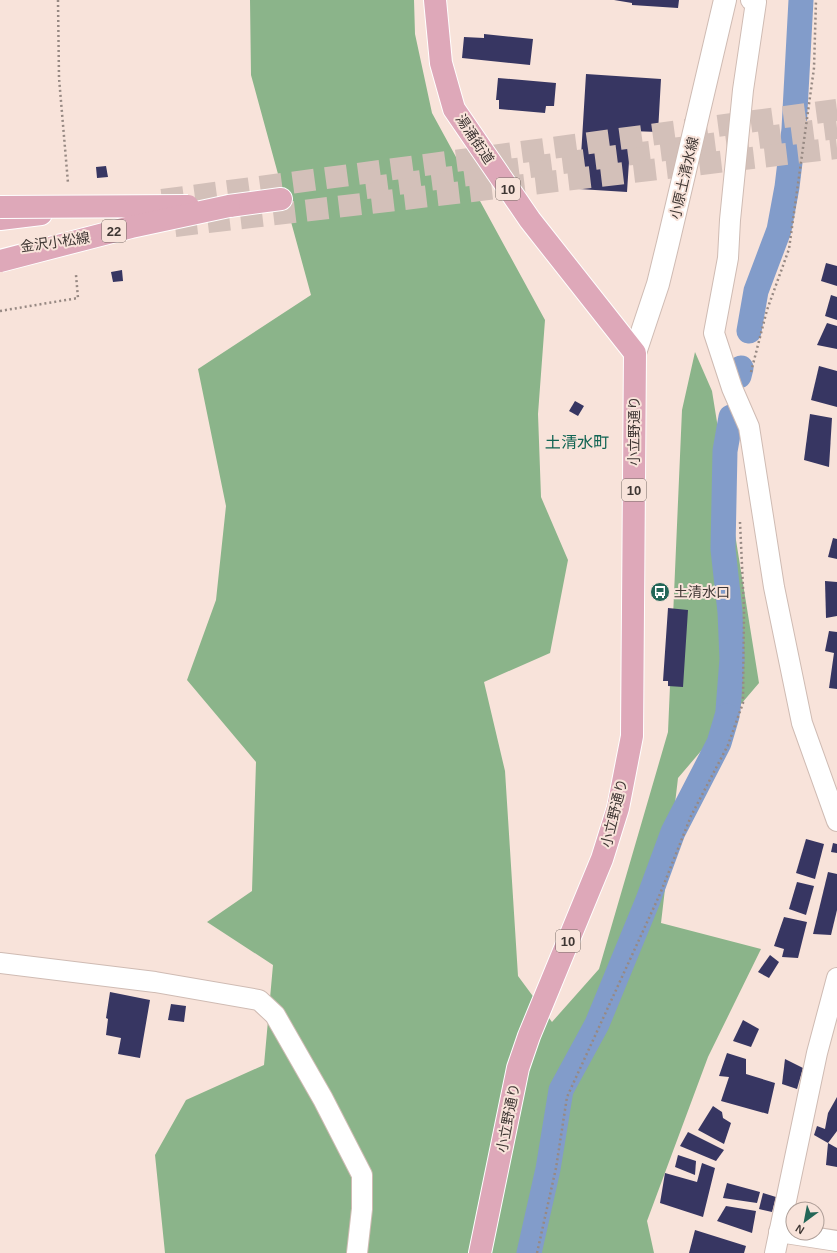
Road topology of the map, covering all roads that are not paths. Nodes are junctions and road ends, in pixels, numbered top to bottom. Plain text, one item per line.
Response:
1 (435, 0) edge
2 (726, 0) edge
3 (752, 0) edge
4 (281, 199) dead end
5 (154, 201) tunnel mouth
6 (229, 206) junction
7 (0, 207) edge
8 (0, 219) edge
9 (157, 228) tunnel mouth
10 (0, 250) edge
11 (0, 261) edge
12 (635, 353) junction
13 (837, 821) edge
14 (0, 963) edge
15 (837, 978) edge
16 (779, 1232) junction
17 (837, 1241) edge
18 (357, 1253) edge
19 (480, 1253) edge
20 (775, 1253) edge

1 - 12 main road, 湯涌街道 / 10
2 - 12 main road, 小原土清水線
3 - 13 street
4 - 6 main road, 22
5 - 8 main road, 金沢小松線 / 22
6 - 7 main road, 22, bridge
6 - 11 main road, 22, bridge
9 - 10 main road, 金沢小松線 / 22
12 - 19 main road, 小立野通り / 10
14 - 18 street
15 - 16 street
16 - 17 street
16 - 20 street

